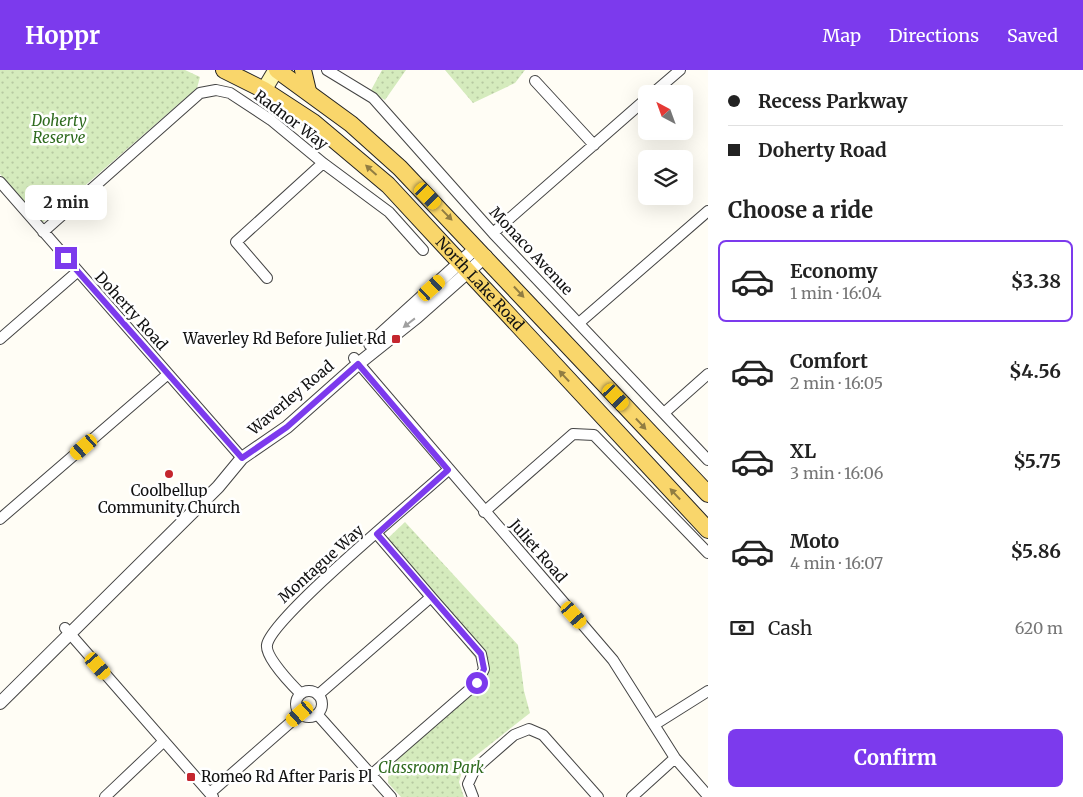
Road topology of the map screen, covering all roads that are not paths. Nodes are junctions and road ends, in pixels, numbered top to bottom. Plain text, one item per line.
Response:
1 (224, 70) edge
2 (303, 70) edge
3 (327, 70) edge
4 (680, 70) edge
5 (282, 71) edge
6 (534, 81) dead end
7 (662, 85) edge
8 (308, 91) junction
9 (268, 93) junction
10 (638, 106) edge
11 (594, 145) junction
12 (324, 163) junction
13 (0, 182) edge
14 (708, 211) edge
15 (43, 232) junction
16 (493, 233) junction
17 (423, 250) dead end
18 (481, 252) junction
19 (463, 268) junction
20 (77, 272) junction
21 (267, 278) dead end
22 (579, 323) junction
23 (0, 339) edge
24 (356, 361) junction
25 (168, 374) junction
26 (708, 374) edge
27 (664, 413) junction
28 (240, 455) junction
29 (708, 460) edge
30 (448, 470) junction
31 (708, 494) edge
32 (484, 512) junction
33 (0, 519) edge
34 (708, 530) edge
35 (377, 534) junction
36 (708, 553) edge
37 (431, 597) junction
38 (67, 631) junction
39 (708, 691) edge
40 (0, 693) edge
41 (301, 694) junction
42 (318, 695) junction
43 (0, 703) edge
44 (300, 714) junction
45 (317, 714) junction
46 (654, 725) junction
47 (164, 740) junction
48 (675, 758) junction
49 (371, 775) junction
50 (211, 795) edge
51 (708, 796) edge
52 (105, 797) edge
53 (391, 797) edge
54 (473, 797) edge
55 (598, 797) edge
56 (632, 797) edge

1 - 9 main road, North Lake Road
2 - 8 main road
3 - 16 street, Monaco Avenue
4 - 7 street
5 - 8 main road, North Lake Road
5 - 9 main road
6 - 11 street
8 -> 18 main road, North Lake Road
19 -> 9 main road, North Lake Road
10 - 11 street
11 - 16 street
12 - 15 street, Radnor Way
12 - 17 street, Radnor Way
12 - 21 street
13 - 15 street, Doherty Road
14 - 22 street
15 - 20 street, Doherty Road
16 - 22 street, Monaco Avenue
18 - 19 street, Waverley Road
18 -> 31 main road, North Lake Road
19 - 24 street, Waverley Road
34 -> 19 main road, North Lake Road
20 - 23 street
20 - 25 street, Doherty Road
22 - 27 street, Monaco Avenue
24 - 28 street, Waverley Road
24 - 30 street, Juliet Road
25 - 28 street, Doherty Road
25 - 33 street
26 - 27 street
27 - 29 street, Monaco Avenue
28 - 38 street, Waverley Road
30 - 32 street, Juliet Road
30 - 35 street, Montague Way
32 - 36 street
32 - 46 street, Juliet Road
35 - 37 street
35 - 41 street, Montague Way
37 - 42 street
37 - 49 street
38 - 40 street, Waverley Road
38 - 43 street, Waverley Road
38 - 47 street
39 - 46 street
41 - 42 street
41 - 44 street
42 - 45 street
44 - 45 street
44 - 50 street
45 - 49 street
46 - 48 street, Juliet Road
47 - 50 street
47 - 52 street
48 - 51 street, Juliet Road
48 - 56 street
49 - 53 street
54 - 55 street

